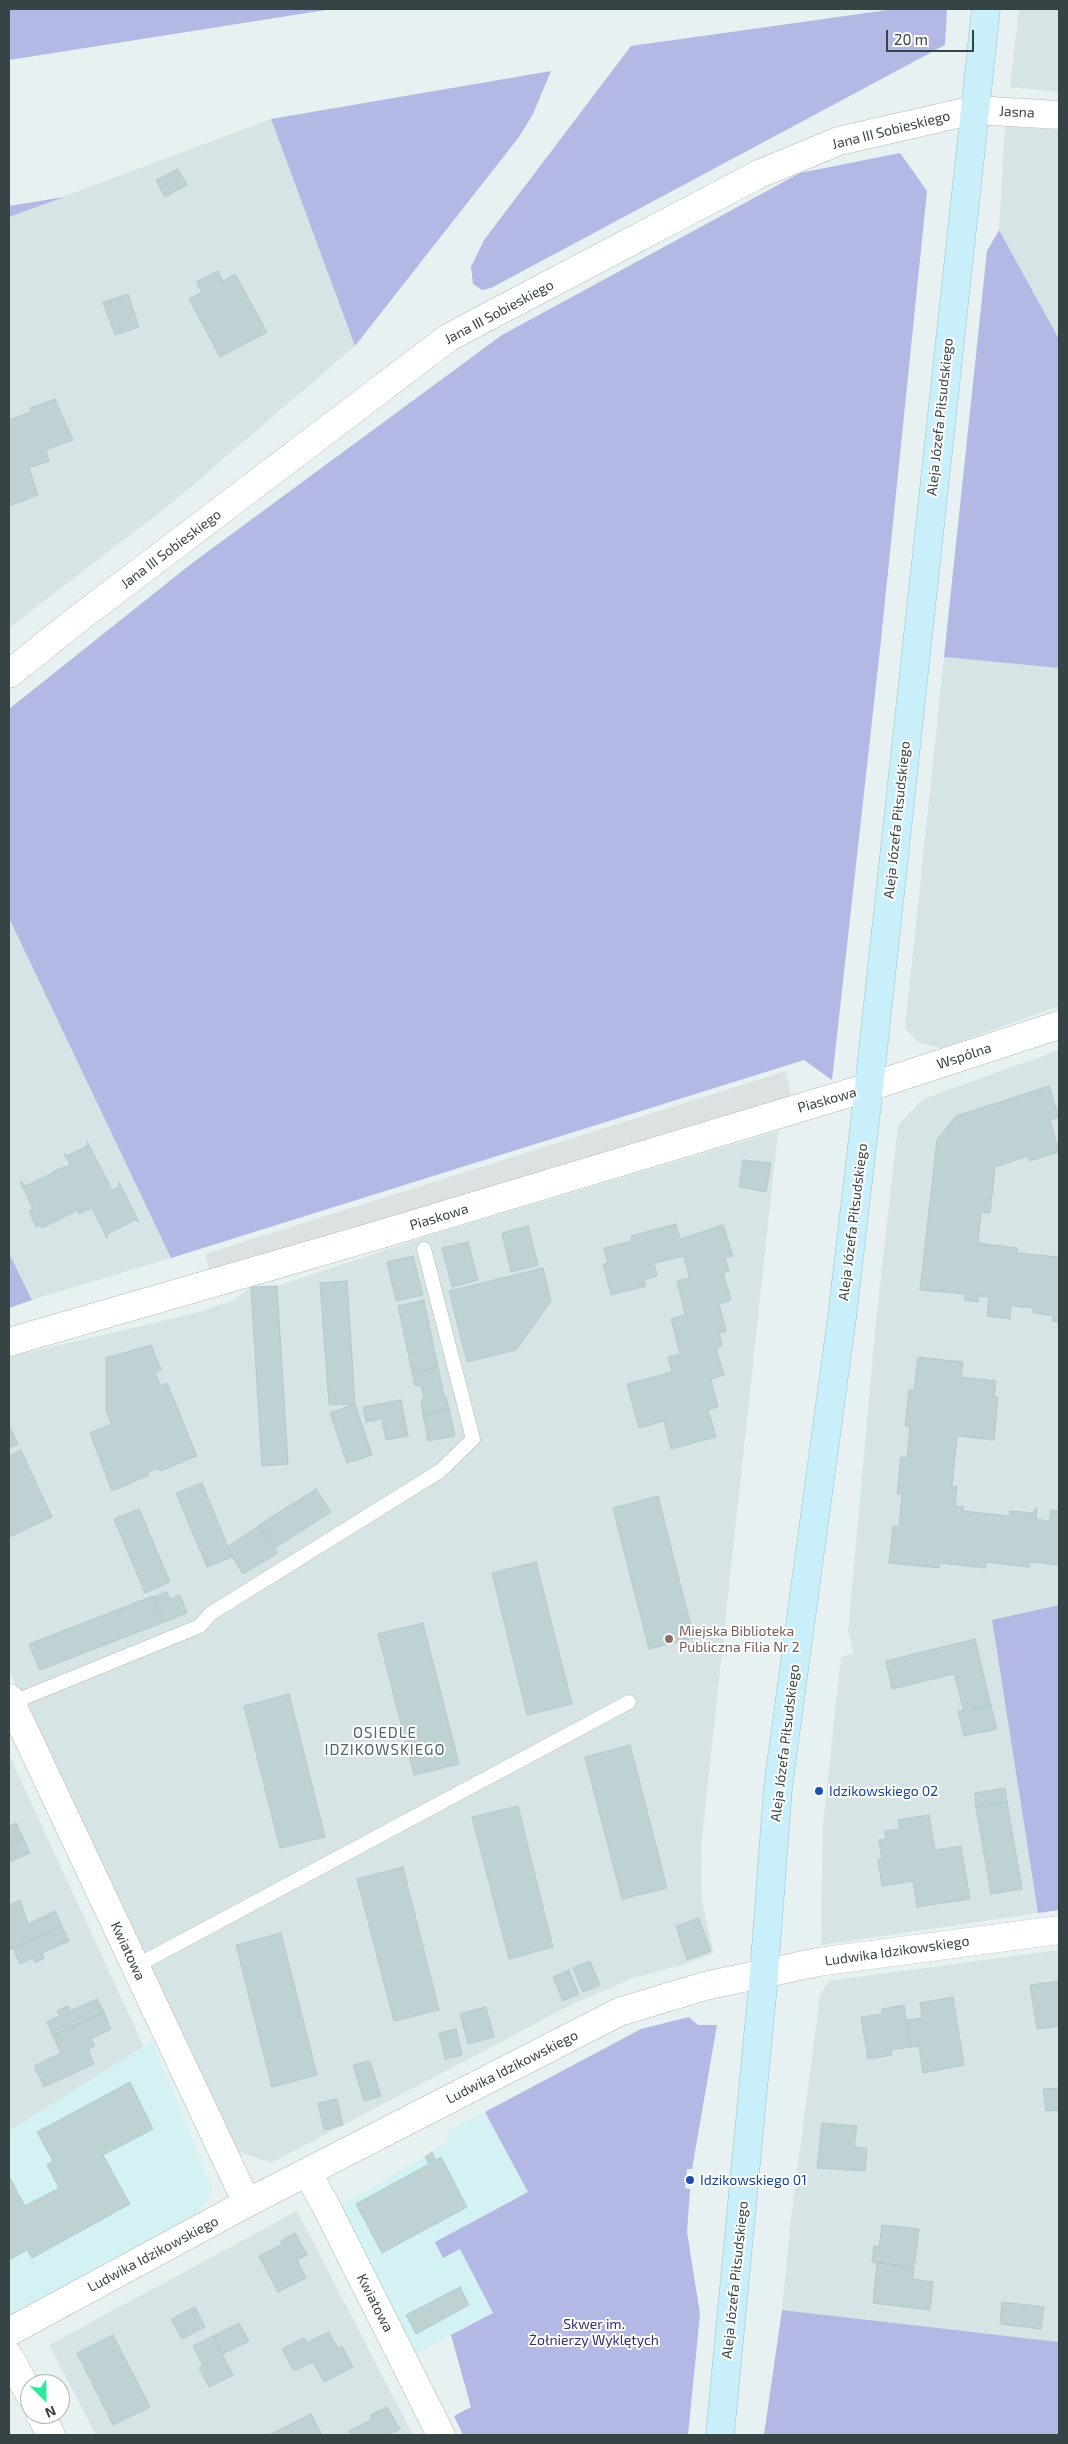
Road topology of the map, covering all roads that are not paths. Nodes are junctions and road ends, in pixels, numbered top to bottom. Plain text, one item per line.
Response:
1 (986, 9) edge
2 (974, 110) junction
3 (1059, 115) edge
4 (9, 674) edge
5 (1059, 1024) edge
6 (869, 1087) junction
7 (424, 1249) dead end
8 (9, 1342) edge
9 (10, 1700) edge
10 (629, 1702) dead end
11 (1059, 1930) edge
12 (136, 1966) junction
13 (764, 1974) junction
14 (307, 2172) junction
15 (247, 2203) junction
16 (9, 2332) edge
17 (9, 2356) edge
18 (20, 2376) edge
19 (441, 2435) edge
20 (720, 2435) edge

1 - 2 main road, Aleja Józefa Piłsudskiego
2 - 3 street, Jasna
2 - 4 street, Jana III Sobieskiego
2 - 6 main road, Aleja Józefa Piłsudskiego
5 - 6 street, Wspólna
6 - 8 street, Piaskowa
6 - 13 main road, Aleja Józefa Piłsudskiego
7 - 9 lane
9 - 12 street, Kwiatowa
10 - 12 lane
11 - 13 street, Ludwika Idzikowskiego
12 - 15 street, Kwiatowa
13 - 14 street, Ludwika Idzikowskiego
13 - 20 main road, Aleja Józefa Piłsudskiego
14 - 15 street, Ludwika Idzikowskiego
14 - 19 street, Kwiatowa
15 - 16 street, Ludwika Idzikowskiego
17 - 18 street

